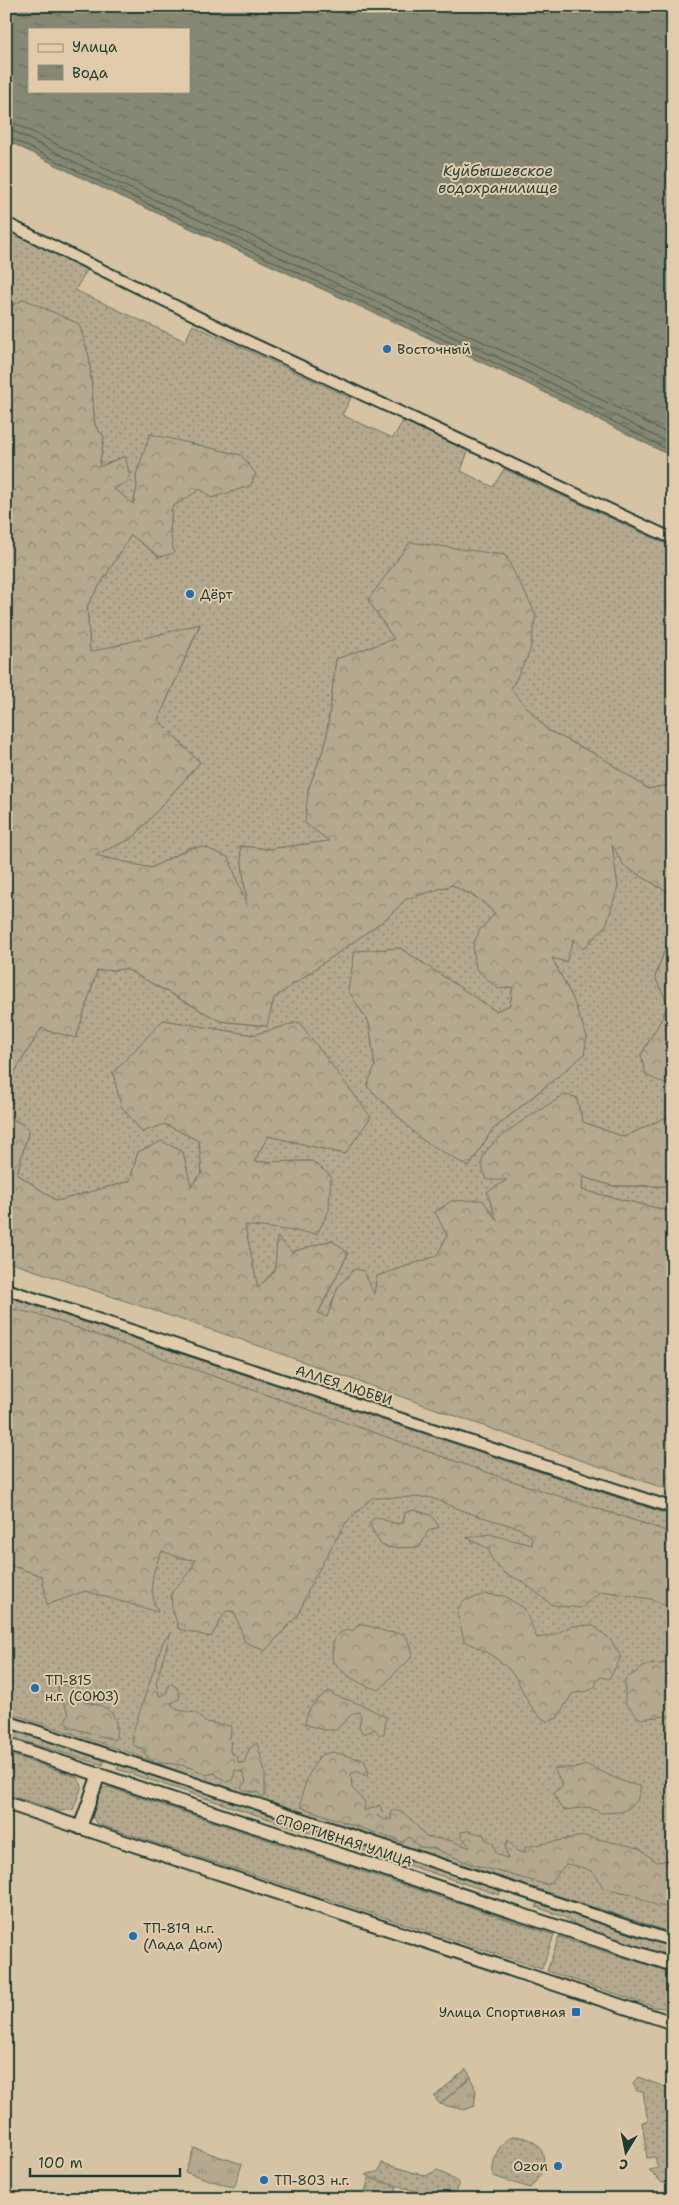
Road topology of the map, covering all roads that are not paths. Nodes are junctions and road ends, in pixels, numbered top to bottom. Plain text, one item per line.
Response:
1 (6, 223) edge
2 (673, 539) edge
3 (6, 1289) edge
4 (673, 1508) edge
5 (6, 1721) edge
6 (6, 1744) edge
7 (99, 1774) junction
8 (6, 1804) edge
9 (80, 1828) junction
10 (673, 1941) edge
11 (673, 1965) edge
12 (672, 2022) edge

1 - 2 street
3 - 4 street, АЛЛЕЯ ЛЮБВИ
5 - 10 street
6 - 7 main road, СПОРТИВНАЯ УЛИЦА
7 - 9 main road
7 - 11 main road, СПОРТИВНАЯ УЛИЦА
8 - 9 main road
9 - 12 main road

